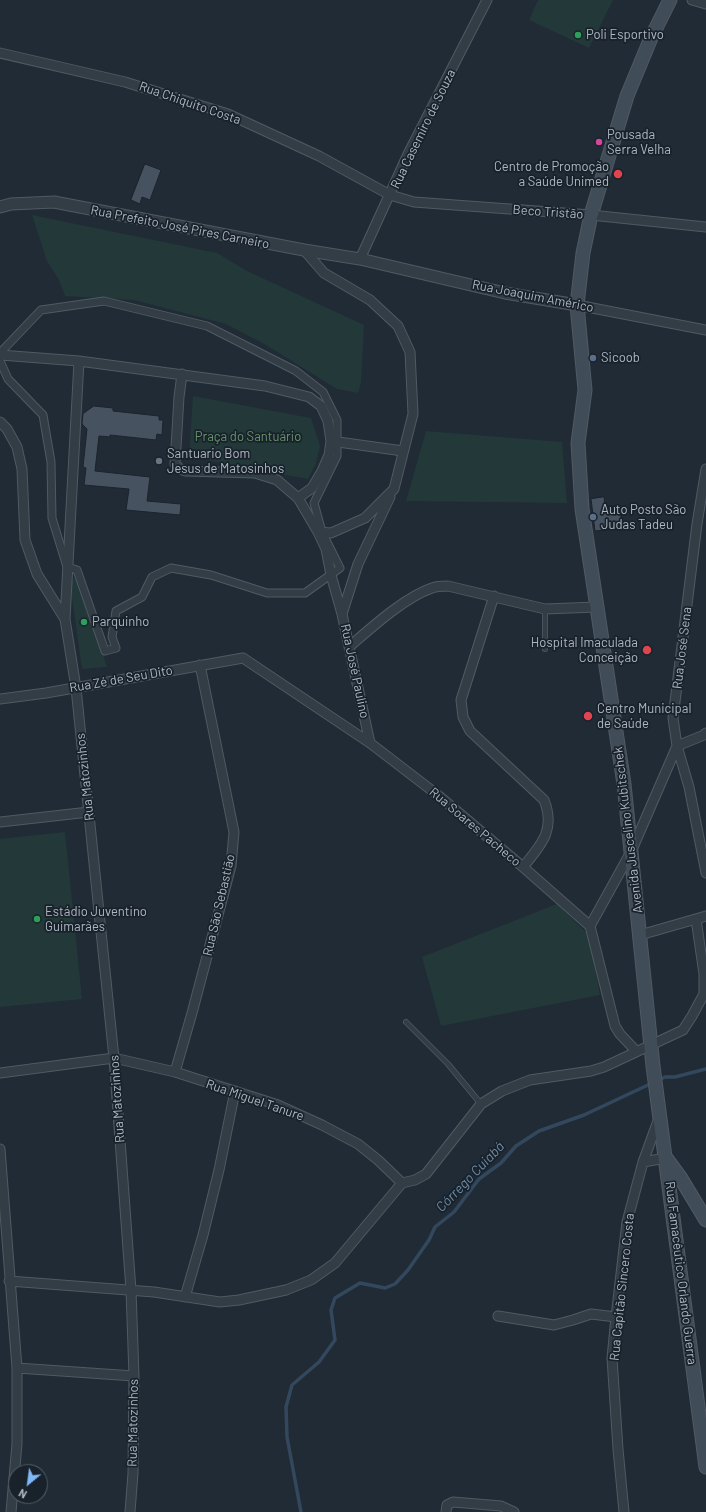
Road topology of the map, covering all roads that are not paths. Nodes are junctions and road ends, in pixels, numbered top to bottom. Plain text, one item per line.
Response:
1 (487, 0) edge
2 (670, 0) edge
3 (692, 0) edge
4 (706, 4) edge
5 (0, 53) edge
6 (390, 195) junction
7 (0, 207) edge
8 (591, 215) junction
9 (706, 227) edge
10 (304, 250) junction
11 (360, 259) junction
12 (577, 305) junction
13 (706, 330) edge
14 (0, 354) edge
15 (0, 360) edge
16 (79, 361) junction
17 (182, 374) junction
18 (0, 422) edge
19 (334, 441) junction
20 (403, 451) junction
21 (706, 469) edge
22 (394, 489) junction
23 (298, 498) junction
24 (320, 532) junction
25 (67, 567) junction
26 (331, 575) junction
27 (494, 596) junction
28 (596, 608) junction
29 (545, 610) junction
30 (342, 614) junction
31 (65, 619) junction
32 (349, 647) junction
33 (545, 649) dead end
34 (243, 658) joint
35 (200, 665) junction
36 (76, 688) junction
37 (0, 699) edge
38 (706, 735) edge
39 (370, 743) junction
40 (677, 746) junction
41 (89, 812) junction
42 (0, 822) edge
43 (631, 852) junction
44 (523, 867) junction
45 (706, 873) edge
46 (706, 916) edge
47 (696, 919) junction
48 (590, 926) junction
49 (640, 935) junction
50 (406, 1022) dead end
51 (651, 1045) junction
52 (636, 1051) junction
53 (114, 1058) junction
54 (175, 1072) junction
55 (0, 1073) edge
56 (235, 1091) junction
57 (481, 1104) junction
58 (659, 1109) junction
59 (0, 1148) edge
60 (666, 1158) junction
61 (642, 1162) junction
62 (402, 1183) junction
63 (706, 1220) edge
64 (9, 1281) junction
65 (131, 1290) junction
66 (185, 1297) junction
67 (498, 1316) dead end
68 (616, 1317) junction
69 (17, 1368) junction
70 (134, 1376) junction
71 (706, 1467) edge
72 (447, 1508) edge
73 (11, 1512) edge
74 (130, 1512) edge
75 (514, 1512) edge
76 (624, 1512) edge

1 - 6 street, Rua Casemiro de Souza
2 - 8 main road, Avenida Juscelino Kubitschek
3 - 4 street
5 - 6 street, Rua Chiquito Costa
6 - 8 street, Beco Tristão
6 - 11 street, Rua Casemiro de Souza
7 - 10 street, Rua Prefeito José Pires Carneiro
8 - 9 street, Beco Tristão
8 - 12 main road, Avenida Juscelino Kubitschek
10 - 11 street, Rua Prefeito José Pires Carneiro
10 - 20 street
11 - 12 street, Rua Joaquim Américo
12 - 13 street, Rua Joaquim Américo
12 - 28 main road, Avenida Juscelino Kubitschek
14 - 16 street
14 - 19 street
15 - 25 street
16 - 17 street
16 - 25 street
17 - 19 street
17 - 23 street
18 - 31 street
19 - 20 street
19 - 23 street
19 - 24 street
20 - 22 street
21 - 40 street, Rua José Sena
22 - 24 street
22 - 30 street, Rua José Paulino
23 - 24 street
24 - 26 street
25 - 26 street
25 - 31 street
26 - 30 street
27 - 29 street
27 - 32 street
27 - 44 street
28 - 29 street
28 - 43 main road, Avenida Juscelino Kubitschek
29 - 33 lane
30 - 32 street, Rua José Paulino
31 - 36 street, Rua Matozinhos
32 - 39 street, Rua José Paulino
34 - 35 street, Rua Zé de Seu Dito
34 - 39 street, Rua Soares Pacheco
35 - 36 street, Rua Zé de Seu Dito
35 - 54 street, Rua São Sebastião
36 - 37 street, Rua Zé de Seu Dito
36 - 41 street, Rua Matozinhos
38 - 40 street
39 - 44 street, Rua Soares Pacheco
40 - 43 street
40 - 45 street, Rua José Sena
41 - 42 street
41 - 53 street, Rua Matozinhos
43 - 48 street
43 - 49 main road, Avenida Juscelino Kubitschek
44 - 48 street, Rua Soares Pacheco
46 - 47 street
47 - 49 street
47 - 51 street
48 - 52 street
49 - 51 main road, Avenida Juscelino Kubitschek
50 - 57 lane
51 - 52 street
51 - 58 main road, Avenida Juscelino Kubitschek
52 - 57 street
53 - 54 street, Rua Miguel Tanure
53 - 55 street
53 - 65 street, Rua Matozinhos
54 - 56 street, Rua Miguel Tanure
56 - 62 street, Rua Miguel Tanure
56 - 66 street
57 - 62 street
58 - 60 main road, Rua Famacêutico Orlando Guerra
58 - 61 street, Rua Capitão Sincero Costa
59 - 64 street
60 - 61 street
60 - 63 main road
60 - 71 main road, Rua Famacêutico Orlando Guerra
61 - 68 street, Rua Capitão Sincero Costa
62 - 66 street
64 - 65 street
64 - 69 street
65 - 66 street
65 - 70 street, Rua Matozinhos
67 - 68 street
68 - 76 street, Rua Capitão Sincero Costa
69 - 70 street
69 - 73 street
70 - 74 street, Rua Matozinhos
72 - 75 street

